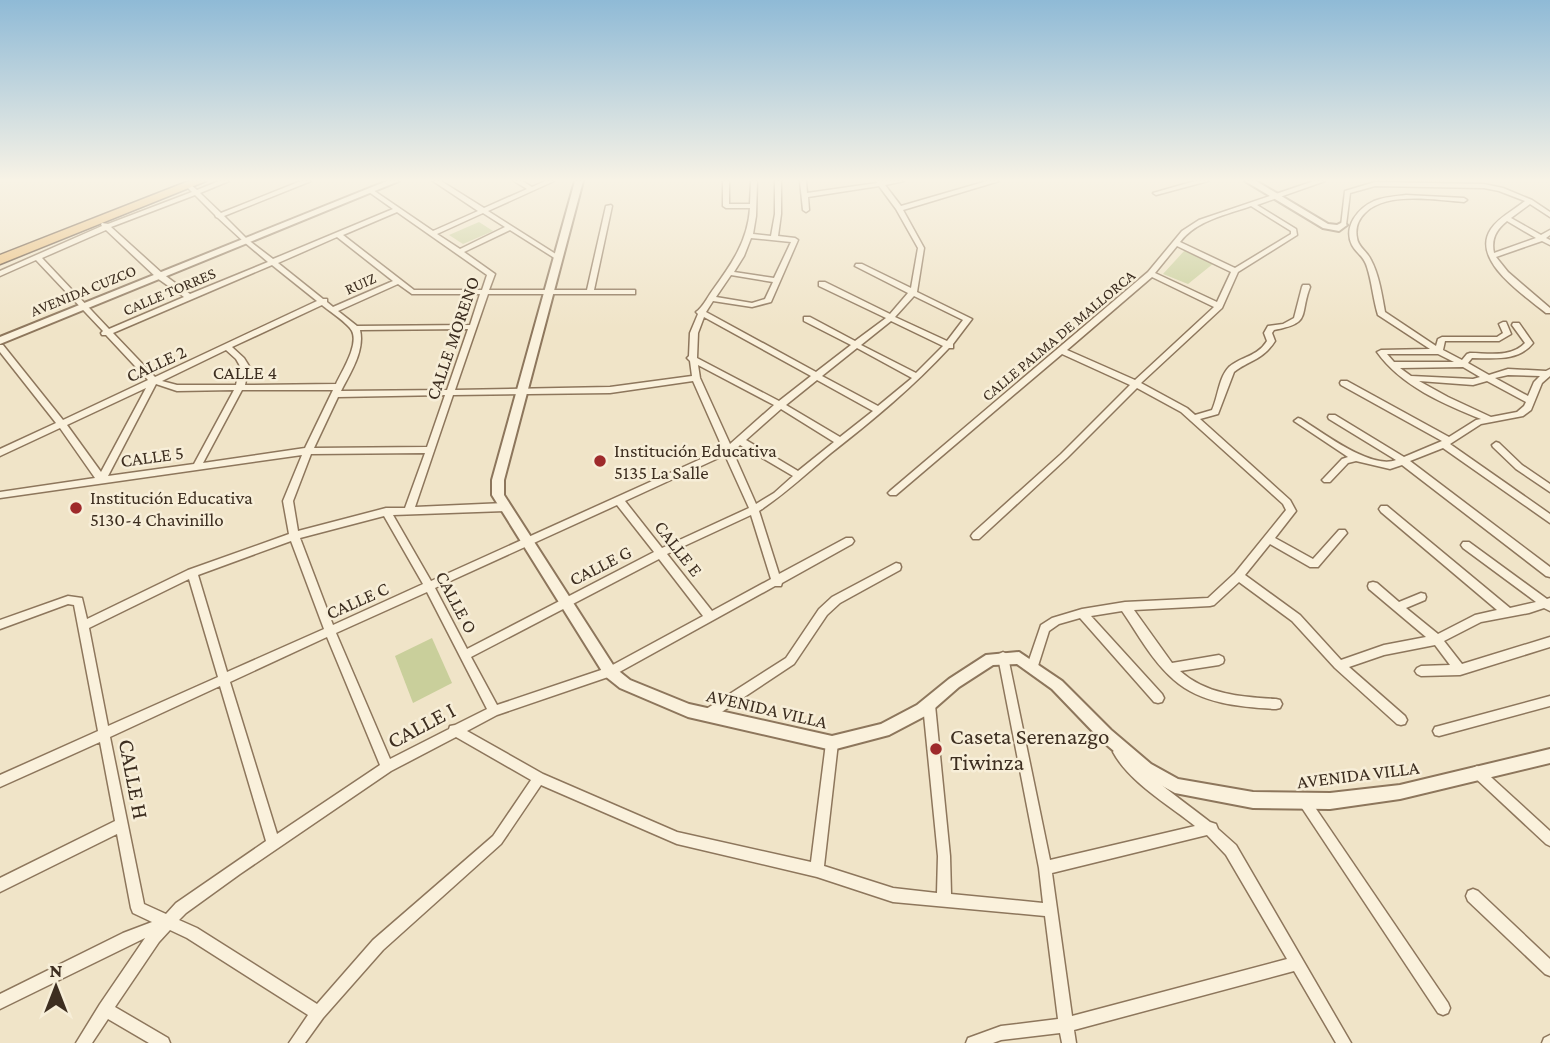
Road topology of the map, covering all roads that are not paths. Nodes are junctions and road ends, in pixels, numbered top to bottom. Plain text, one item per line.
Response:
1 (52, 230) edge
2 (84, 230) edge
3 (90, 230) edge
4 (110, 230) edge
5 (233, 230) edge
6 (272, 230) edge
7 (348, 230) edge
8 (428, 230) edge
9 (440, 230) edge
10 (506, 230) edge
11 (512, 230) edge
12 (566, 230) edge
13 (604, 230) edge
14 (750, 230) edge
15 (775, 230) edge
16 (911, 230) edge
17 (1188, 230) edge
18 (1290, 230) edge
19 (1352, 230) edge
20 (1493, 230) edge
21 (1525, 230) edge
22 (1550, 232) edge
23 (433, 233) junction
24 (337, 234) junction
25 (750, 236) junction
26 (774, 238) junction
27 (1541, 239) junction
28 (245, 240) junction
29 (1176, 243) junction
30 (1550, 243) edge
31 (0, 246) edge
32 (461, 251) junction
33 (1491, 256) junction
34 (37, 257) junction
35 (558, 258) junction
36 (0, 260) edge
37 (272, 262) junction
38 (859, 266) dead end
39 (1235, 271) junction
40 (729, 272) junction
41 (0, 274) edge
42 (157, 274) junction
43 (1151, 274) junction
44 (776, 280) junction
45 (397, 282) junction
46 (822, 284) dead end
47 (1306, 287) dead end
48 (914, 291) junction
49 (486, 292) junction
50 (548, 292) junction
51 (590, 292) junction
52 (632, 292) dead end
53 (189, 297) junction
54 (710, 298) junction
55 (324, 301) junction
56 (80, 305) junction
57 (1219, 306) junction
58 (333, 310) junction
59 (1550, 311) edge
60 (700, 313) junction
61 (807, 318) dead end
62 (890, 318) junction
63 (1503, 324) dead end
64 (1516, 326) dead end
65 (473, 327) junction
66 (355, 328) junction
67 (105, 333) junction
68 (0, 335) edge
69 (0, 341) edge
70 (856, 345) junction
71 (950, 346) junction
72 (0, 347) edge
73 (228, 348) junction
74 (1063, 351) junction
75 (1439, 351) junction
76 (691, 358) junction
77 (1393, 365) junction
78 (1462, 365) junction
79 (1549, 373) edge
80 (817, 376) junction
81 (917, 377) junction
82 (696, 378) junction
83 (1409, 378) junction
84 (1487, 379) junction
85 (153, 381) junction
86 (1345, 383) dead end
87 (1136, 384) junction
88 (238, 388) junction
89 (337, 391) junction
90 (520, 392) junction
91 (450, 393) junction
92 (1530, 401) junction
93 (780, 405) junction
94 (878, 410) junction
95 (1332, 416) dead end
96 (1193, 418) junction
97 (1488, 418) junction
98 (1298, 421) dead end
99 (62, 424) junction
100 (740, 440) junction
101 (840, 441) junction
102 (1447, 443) junction
103 (1496, 445) dead end
104 (430, 450) junction
105 (729, 450) junction
106 (308, 451) junction
107 (0, 453) edge
108 (1356, 458) junction
109 (1405, 461) junction
110 (196, 468) junction
111 (799, 475) junction
112 (101, 480) junction
113 (1327, 481) dead end
114 (1550, 489) edge
115 (893, 493) dead end
116 (0, 495) edge
117 (619, 500) junction
118 (505, 507) junction
119 (1384, 509) dead end
120 (754, 510) junction
121 (409, 511) junction
122 (386, 512) junction
123 (1550, 519) edge
124 (1342, 533) dead end
125 (294, 536) junction
126 (976, 536) dead end
127 (1269, 539) junction
128 (527, 541) junction
129 (849, 541) dead end
130 (1466, 545) dead end
131 (661, 553) junction
132 (896, 567) dead end
133 (192, 573) junction
134 (1550, 573) edge
135 (1239, 576) junction
136 (777, 583) junction
137 (429, 586) junction
138 (1373, 586) dead end
139 (1421, 597) dead end
140 (566, 602) junction
141 (1549, 604) edge
142 (1125, 606) junction
143 (1398, 607) junction
144 (1508, 612) junction
145 (1082, 613) junction
146 (711, 618) junction
147 (0, 625) edge
148 (82, 626) junction
149 (330, 631) junction
150 (1437, 640) junction
151 (1550, 642) edge
152 (465, 655) junction
153 (1003, 657) junction
154 (1219, 660) dead end
155 (1339, 665) junction
156 (1033, 666) junction
157 (1171, 668) junction
158 (1460, 670) junction
159 (1421, 671) dead end
160 (610, 673) junction
161 (223, 680) junction
162 (1158, 698) dead end
163 (1550, 701) edge
164 (1276, 704) dead end
165 (929, 705) junction
166 (494, 711) junction
167 (707, 715) junction
168 (1401, 720) dead end
169 (454, 730) junction
170 (1439, 731) dead end
171 (104, 734) junction
172 (1106, 735) junction
173 (832, 743) junction
174 (1550, 756) edge
175 (387, 767) junction
176 (1476, 772) junction
177 (539, 778) junction
178 (0, 781) edge
179 (1304, 801) junction
180 (121, 825) junction
181 (1212, 828) junction
182 (1550, 840) edge
183 (273, 843) junction
184 (1045, 868) junction
185 (817, 870) junction
186 (0, 885) edge
187 (1473, 896) dead end
188 (944, 899) junction
189 (1051, 909) junction
190 (166, 923) junction
191 (1298, 963) junction
192 (1550, 969) edge
193 (0, 1002) edge
194 (1443, 1008) dead end
195 (105, 1009) junction
196 (317, 1013) junction
197 (1065, 1025) junction
198 (83, 1043) edge
199 (163, 1043) edge
200 (296, 1043) edge
201 (973, 1043) edge
202 (1069, 1043) edge
203 (1344, 1043) edge

1 - 31 highway
2 - 36 highway
3 - 34 street
4 - 42 street
5 - 28 street
6 - 28 street, AVENIDA CUZCO
7 - 24 street, CALLE TORRES
8 - 23 street, CALLE MORENO
9 - 23 street
10 - 32 street
11 - 35 street
12 - 35 street, AVENIDA VILLA
13 - 51 street
14 - 25 street
15 - 26 street
16 - 48 street
17 - 29 street, CALLE PALMA DE MALLORCA
18 - 39 street
19 - 75 street
20 - 33 street
21 - 27 street
22 - 27 street
23 - 32 street, CALLE MORENO
24 - 37 street, CALLE TORRES
24 - 45 street
25 - 26 street
25 - 40 street
26 - 44 street
27 - 30 street
27 - 33 street
28 - 37 street
28 - 42 street, AVENIDA CUZCO
29 - 39 street
29 - 43 street, CALLE PALMA DE MALLORCA
32 - 49 street, CALLE MORENO
33 - 59 street
34 - 41 street
34 - 56 street
35 - 50 street, AVENIDA VILLA
37 - 53 street, CALLE TORRES
37 - 55 street
38 - 48 street
39 - 57 street
40 - 44 street
40 - 54 street
42 - 53 street
42 - 56 street, AVENIDA CUZCO
43 - 57 street
43 - 74 street, CALLE PALMA DE MALLORCA
44 - 54 street
45 - 49 street
45 - 58 street, RUIZ
46 - 62 street
47 - 96 street
48 - 62 street, CALLE C
48 - 71 street, CALLE G
49 - 50 street
49 - 65 street, CALLE MORENO
50 - 51 street
50 - 90 street, AVENIDA VILLA
51 - 52 street
53 - 67 street, CALLE TORRES
54 - 60 street
55 - 58 street
55 - 73 street, CALLE 2
56 - 67 street
56 - 68 street, AVENIDA CUZCO
56 - 69 street, AVENIDA CUZCO
57 - 87 street
58 - 66 street
60 - 76 street
60 - 80 street
61 - 70 street
62 - 70 street, CALLE C
62 - 71 street
63 - 75 street
64 - 78 street
65 - 66 street
65 - 91 street, CALLE MORENO
66 - 89 street
67 - 85 street
70 - 80 street, CALLE C
70 - 81 street
71 - 81 street, CALLE G
72 - 99 street
73 - 85 street, CALLE 2
73 - 88 street
74 - 87 street
74 - 115 street, CALLE PALMA DE MALLORCA
75 - 77 street
75 - 78 street
76 - 82 street
76 - 93 street
77 - 78 street
77 - 83 street
78 - 84 street
79 - 84 street
79 - 92 street
80 - 93 street, CALLE C
80 - 94 street
81 - 94 street, CALLE G
82 - 90 street, CALLE 4
82 - 105 street
83 - 84 street
83 - 97 street
84 - 92 street
85 - 88 street, CALLE 4
85 - 99 street, CALLE 2
85 - 112 street
86 - 102 street
87 - 96 street
87 - 126 street
88 - 89 street, CALLE 4
88 - 110 street
89 - 91 street, CALLE 4
89 - 106 street
90 - 91 street, CALLE 4
90 - 118 street, AVENIDA VILLA
91 - 104 street, CALLE MORENO
92 - 97 street
93 - 100 street, CALLE C
93 - 101 street
94 - 101 street, CALLE G
95 - 109 street
96 - 127 street
97 - 102 street
98 - 108 street
99 - 107 street, CALLE 2
99 - 112 street
100 - 105 street, CALLE C
100 - 111 street
101 - 111 street, CALLE G
102 - 109 street
102 - 123 street
103 - 114 street
104 - 106 street, CALLE 5
104 - 121 street, CALLE MORENO
105 - 117 street, CALLE C
105 - 120 street
106 - 110 street, CALLE 5
106 - 125 street
108 - 109 street
108 - 113 street
109 - 134 street
110 - 112 street, CALLE 5
111 - 120 street, CALLE G
112 - 116 street, CALLE 5
117 - 128 street, CALLE C
117 - 131 street, CALLE E
118 - 121 street
118 - 128 street, AVENIDA VILLA
119 - 144 street
120 - 131 street, CALLE G
120 - 136 street
121 - 122 street
122 - 125 street
122 - 137 street, CALLE O
124 - 127 street
125 - 133 street
125 - 149 street
127 - 135 street
128 - 137 street, CALLE C
128 - 140 street, AVENIDA VILLA
129 - 136 street, CALLE I
130 - 141 street
131 - 140 street, CALLE G
131 - 146 street, CALLE E
132 - 167 street
133 - 148 street
133 - 161 street
135 - 142 street
135 - 155 street
136 - 146 street, CALLE I
137 - 149 street, CALLE C
137 - 152 street, CALLE O
138 - 143 street
139 - 143 street
140 - 152 street, CALLE G
140 - 160 street, AVENIDA VILLA
141 - 144 street
142 - 145 street
142 - 157 street
143 - 150 street
144 - 150 street
145 - 156 street
145 - 162 street
146 - 160 street, CALLE I
147 - 148 street, CALLE H
148 - 171 street, CALLE H
149 - 161 street, CALLE C
149 - 175 street
150 - 155 street
150 - 158 street
151 - 158 street
152 - 166 street, CALLE O
153 - 156 street, AVENIDA VILLA
153 - 165 street, AVENIDA VILLA
153 - 184 street
154 - 157 street
155 - 168 street
156 - 172 street, AVENIDA VILLA
157 - 164 street
158 - 159 street
160 - 166 street, CALLE I
160 - 167 street, AVENIDA VILLA
161 - 171 street, CALLE C
161 - 183 street
163 - 170 street
165 - 173 street, AVENIDA VILLA
165 - 188 street
166 - 169 street, CALLE I
167 - 173 street, AVENIDA VILLA
169 - 175 street, CALLE I
169 - 177 street
171 - 178 street, CALLE C
171 - 180 street, CALLE H
172 - 179 street, AVENIDA VILLA
172 - 181 street
173 - 185 street
174 - 176 street, AVENIDA VILLA
175 - 183 street, CALLE I
176 - 179 street, AVENIDA VILLA
176 - 182 street
177 - 185 street
177 - 196 street
179 - 194 street
180 - 186 street
180 - 190 street, CALLE H
181 - 184 street
181 - 191 street
183 - 190 street, CALLE I
184 - 189 street
185 - 188 street
187 - 192 street
188 - 189 street
189 - 197 street
190 - 193 street
190 - 195 street, CALLE I
190 - 196 street
191 - 197 street
191 - 203 street
195 - 198 street, CALLE I
195 - 199 street
196 - 200 street
197 - 201 street
197 - 202 street

